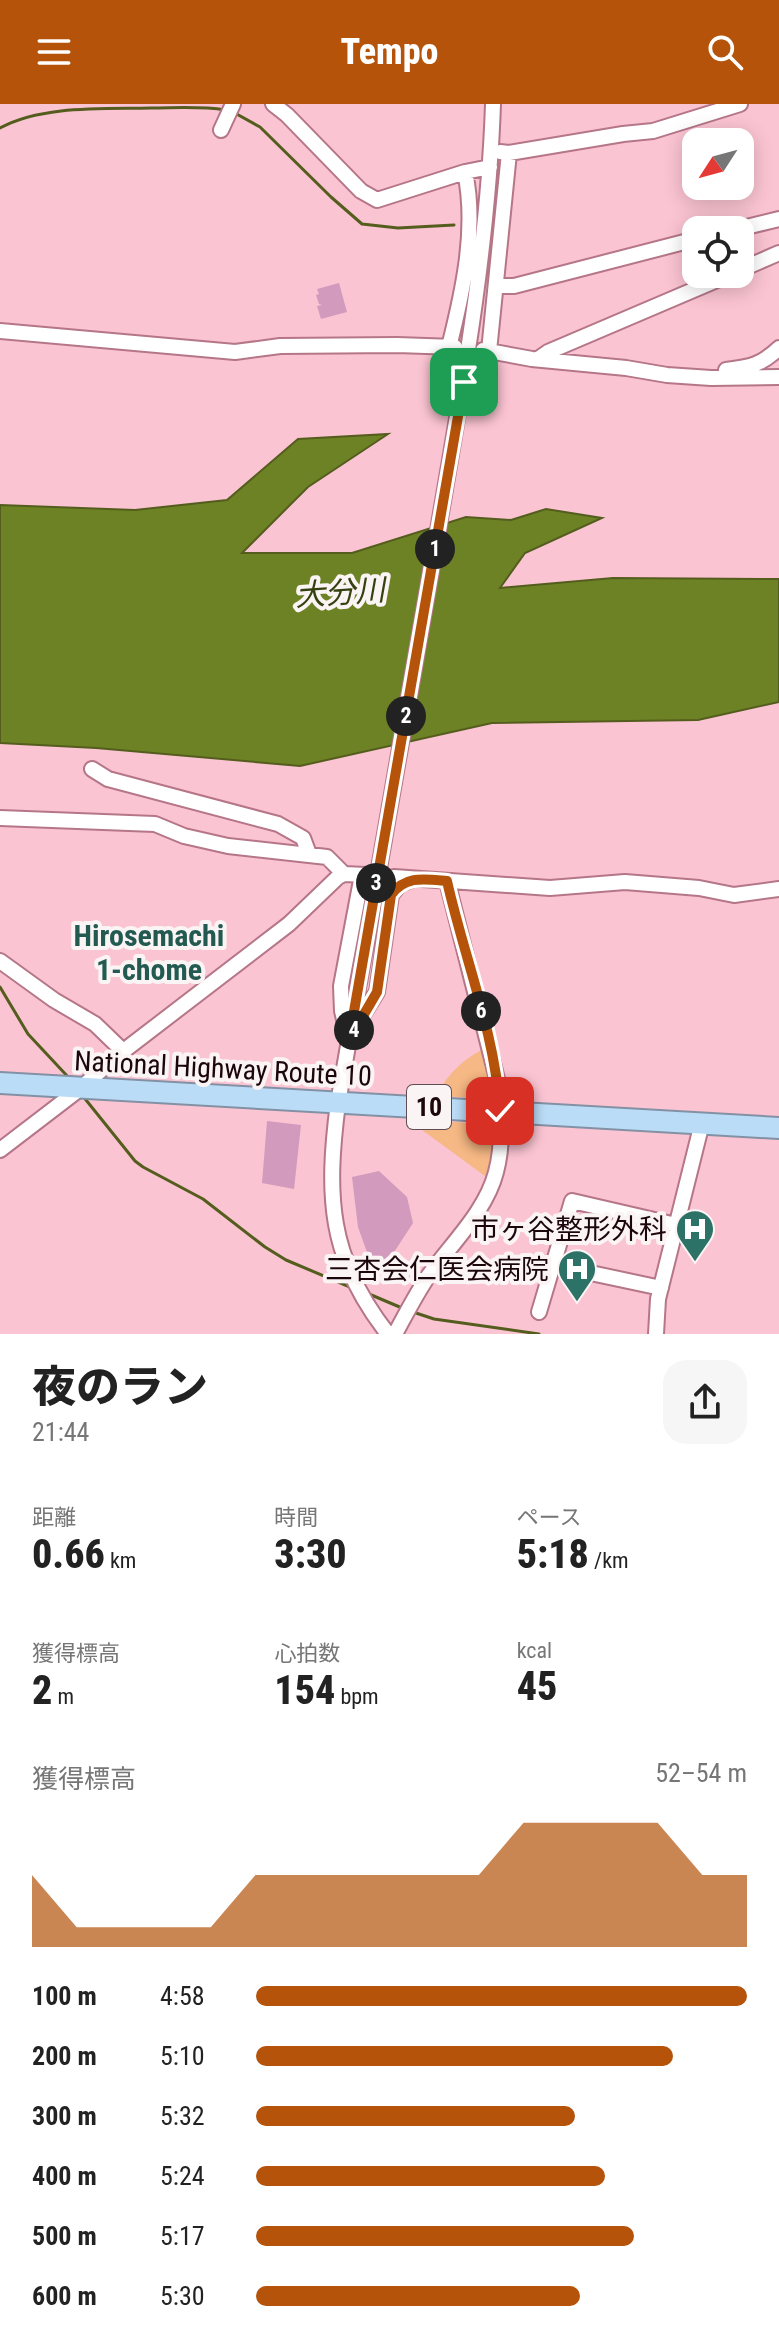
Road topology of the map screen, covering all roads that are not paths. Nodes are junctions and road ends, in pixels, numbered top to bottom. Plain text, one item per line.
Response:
1 (273, 104) edge
2 (493, 104) edge
3 (740, 104) edge
4 (491, 151) junction
5 (509, 153) junction
6 (490, 167) junction
7 (465, 172) junction
8 (779, 219) edge
9 (754, 225) edge
10 (682, 243) edge
11 (779, 253) edge
12 (754, 264) edge
13 (496, 286) junction
14 (698, 288) edge
15 (0, 331) edge
16 (779, 348) edge
17 (538, 359) junction
18 (779, 377) edge
19 (711, 378) junction
20 (92, 769) dead end
21 (0, 818) edge
22 (309, 854) junction
23 (344, 874) junction
24 (394, 877) dead end
25 (419, 879) junction
26 (447, 881) junction
27 (779, 889) edge
28 (0, 961) edge
29 (349, 1040) junction
30 (123, 1051) junction
31 (0, 1083) edge
32 (76, 1089) junction
33 (338, 1103) junction
34 (500, 1111) junction
35 (702, 1123) junction
36 (779, 1128) edge
37 (0, 1150) edge
38 (676, 1225) junction
39 (553, 1265) junction
40 (661, 1288) junction
41 (539, 1312) dead end
42 (388, 1334) edge
43 (395, 1334) edge
44 (656, 1334) edge

1 - 7 street
2 - 4 street
3 - 5 street
4 - 5 street
4 - 6 street
5 - 13 street
6 - 7 street
6 - 29 street
7 - 15 street
8 - 9 street
10 - 13 street
11 - 12 street
13 - 17 street
14 - 17 street
16 - 19 street
17 - 19 street
18 - 19 street
20 - 22 street
21 - 22 street
22 - 23 street
23 - 29 street
23 - 30 street
24 - 25 street
25 - 26 street
25 - 29 street
26 - 27 street
26 - 34 street
28 - 30 street
29 - 33 street
30 - 32 street
31 - 32 highway, National Highway Route 10 / 10
32 - 33 highway, National Highway Route 10 / 10
32 - 37 street
33 - 34 highway, National Highway Route 10 / 10
33 - 42 street
34 - 35 highway, National Highway Route 10 / 10
34 - 43 street
35 - 36 highway, National Highway Route 10 / 10
35 - 38 street
38 - 39 street
38 - 40 street
39 - 40 street
39 - 41 street
40 - 44 street

